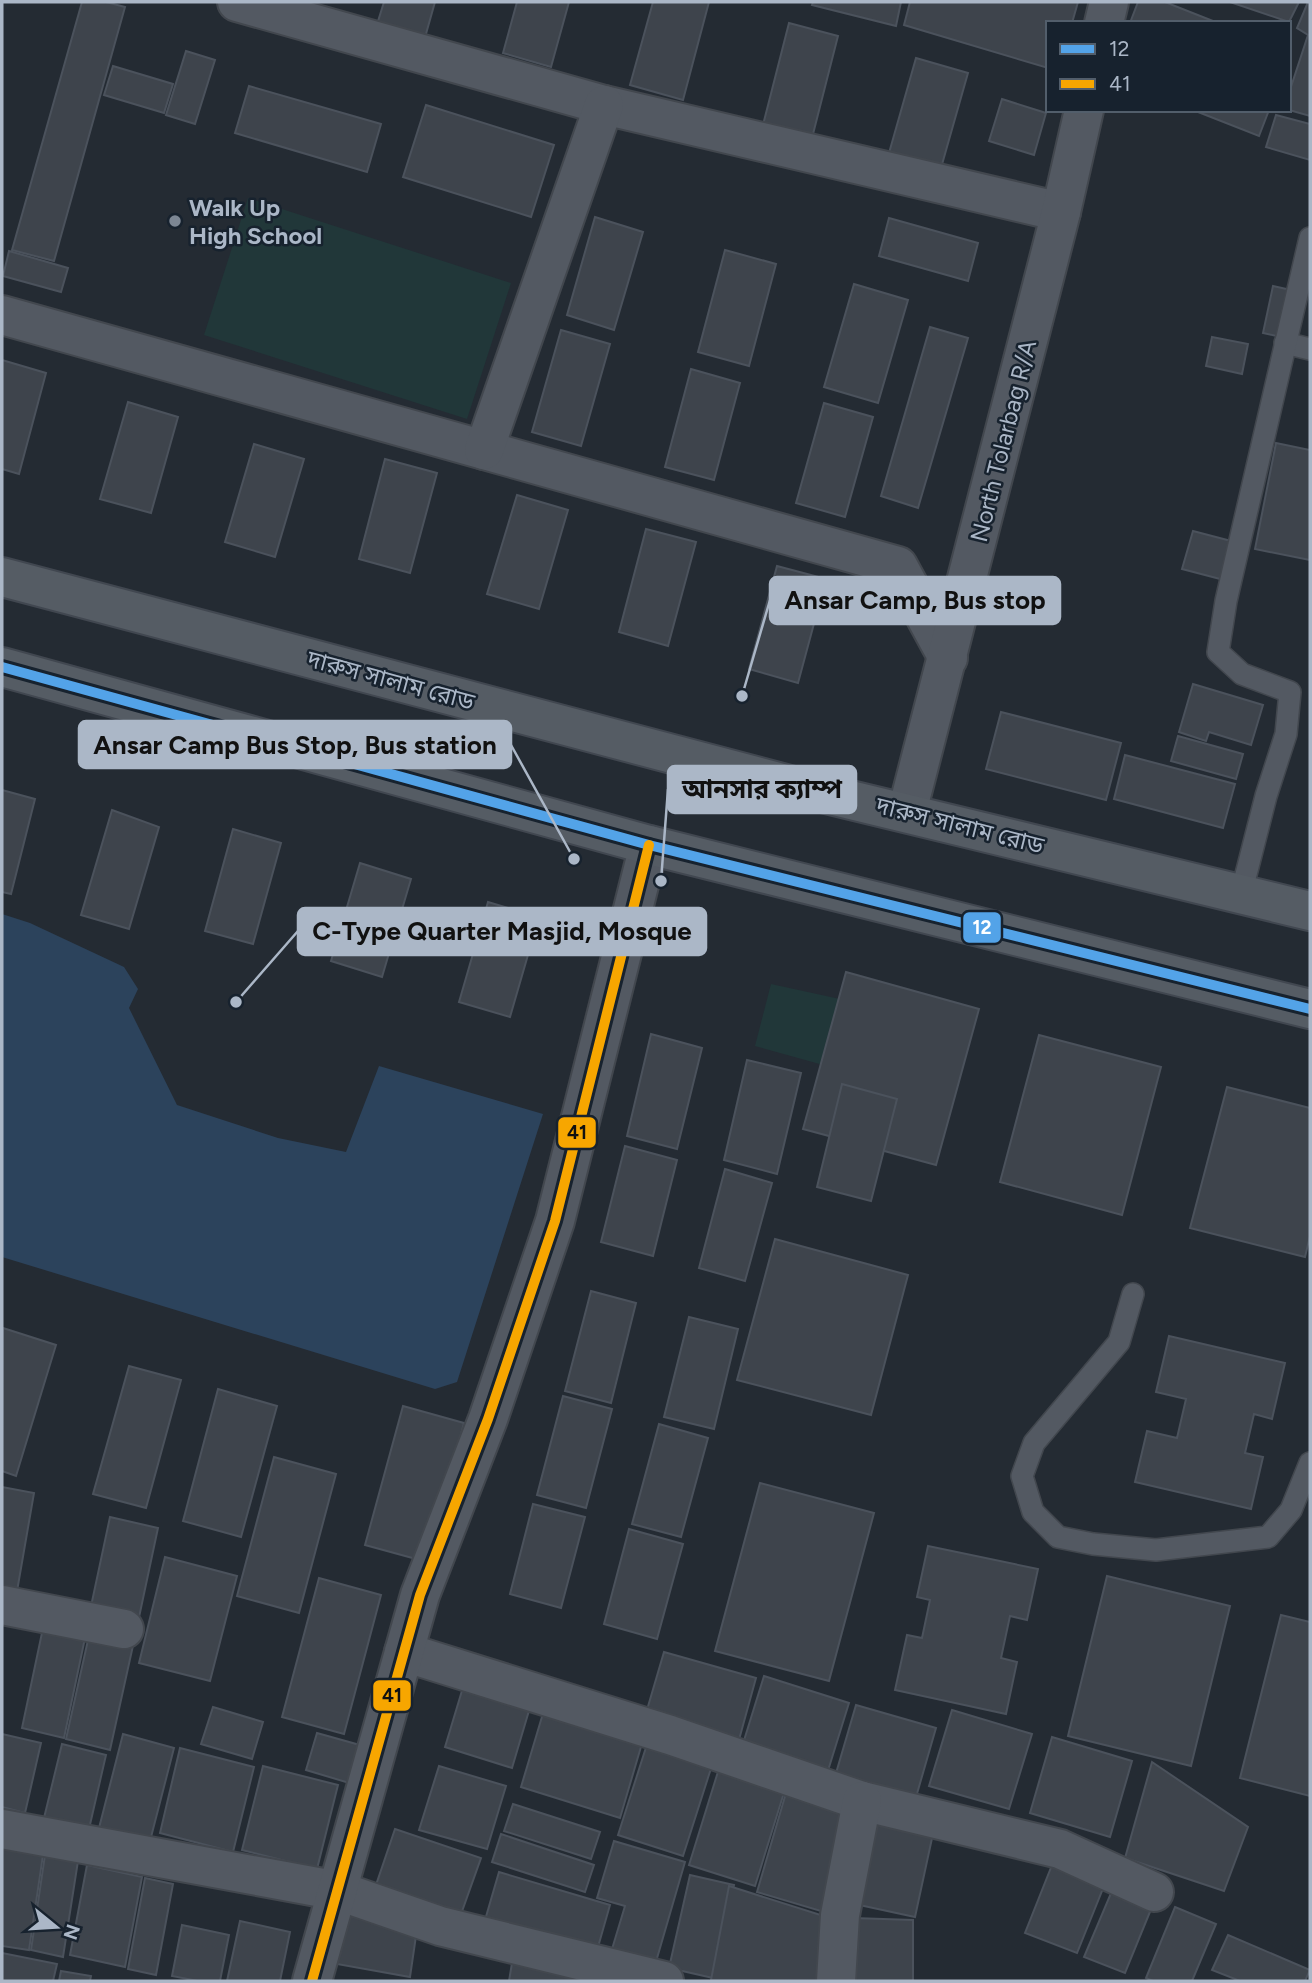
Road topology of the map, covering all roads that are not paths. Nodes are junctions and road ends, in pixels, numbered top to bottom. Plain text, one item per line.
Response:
1 (237, 2) edge
2 (1109, 2) edge
3 (1104, 21) edge
4 (604, 105) junction
5 (1084, 112) edge
6 (1061, 212) junction
7 (1310, 238) edge
8 (2, 315) edge
9 (1285, 344) junction
10 (1310, 349) edge
11 (484, 450) junction
12 (2, 577) edge
13 (948, 658) junction
14 (2, 667) edge
15 (907, 812) junction
16 (649, 845) junction
17 (1241, 894) junction
18 (1310, 911) edge
19 (1310, 1009) edge
20 (1133, 1294) dead end
21 (1310, 1463) edge
22 (2, 1605) edge
23 (124, 1629) dead end
24 (404, 1652) junction
25 (862, 1801) junction
26 (2, 1829) edge
27 (339, 1891) junction
28 (1154, 1892) dead end
29 (313, 1981) edge
30 (664, 1981) edge
31 (836, 1981) edge

1 - 4 street
2 - 3 street
4 - 6 street
4 - 11 street
5 - 6 street, North Tolarbag R/A
6 - 13 street, North Tolarbag R/A
7 - 9 lane
8 - 11 street
9 - 10 lane
9 - 17 lane
11 - 13 street
12 - 15 main road, দারুস সালাম রোড
13 - 15 street, North Tolarbag R/A
14 - 16 main road
15 - 17 main road, দারুস সালাম রোড
16 - 19 main road
16 - 24 street
17 - 18 main road, দারুস সালাম রোড
20 - 21 lane
22 - 23 street
24 - 25 street
24 - 27 street
25 - 28 street
25 - 31 street
26 - 27 street
27 - 29 street
27 - 30 street

